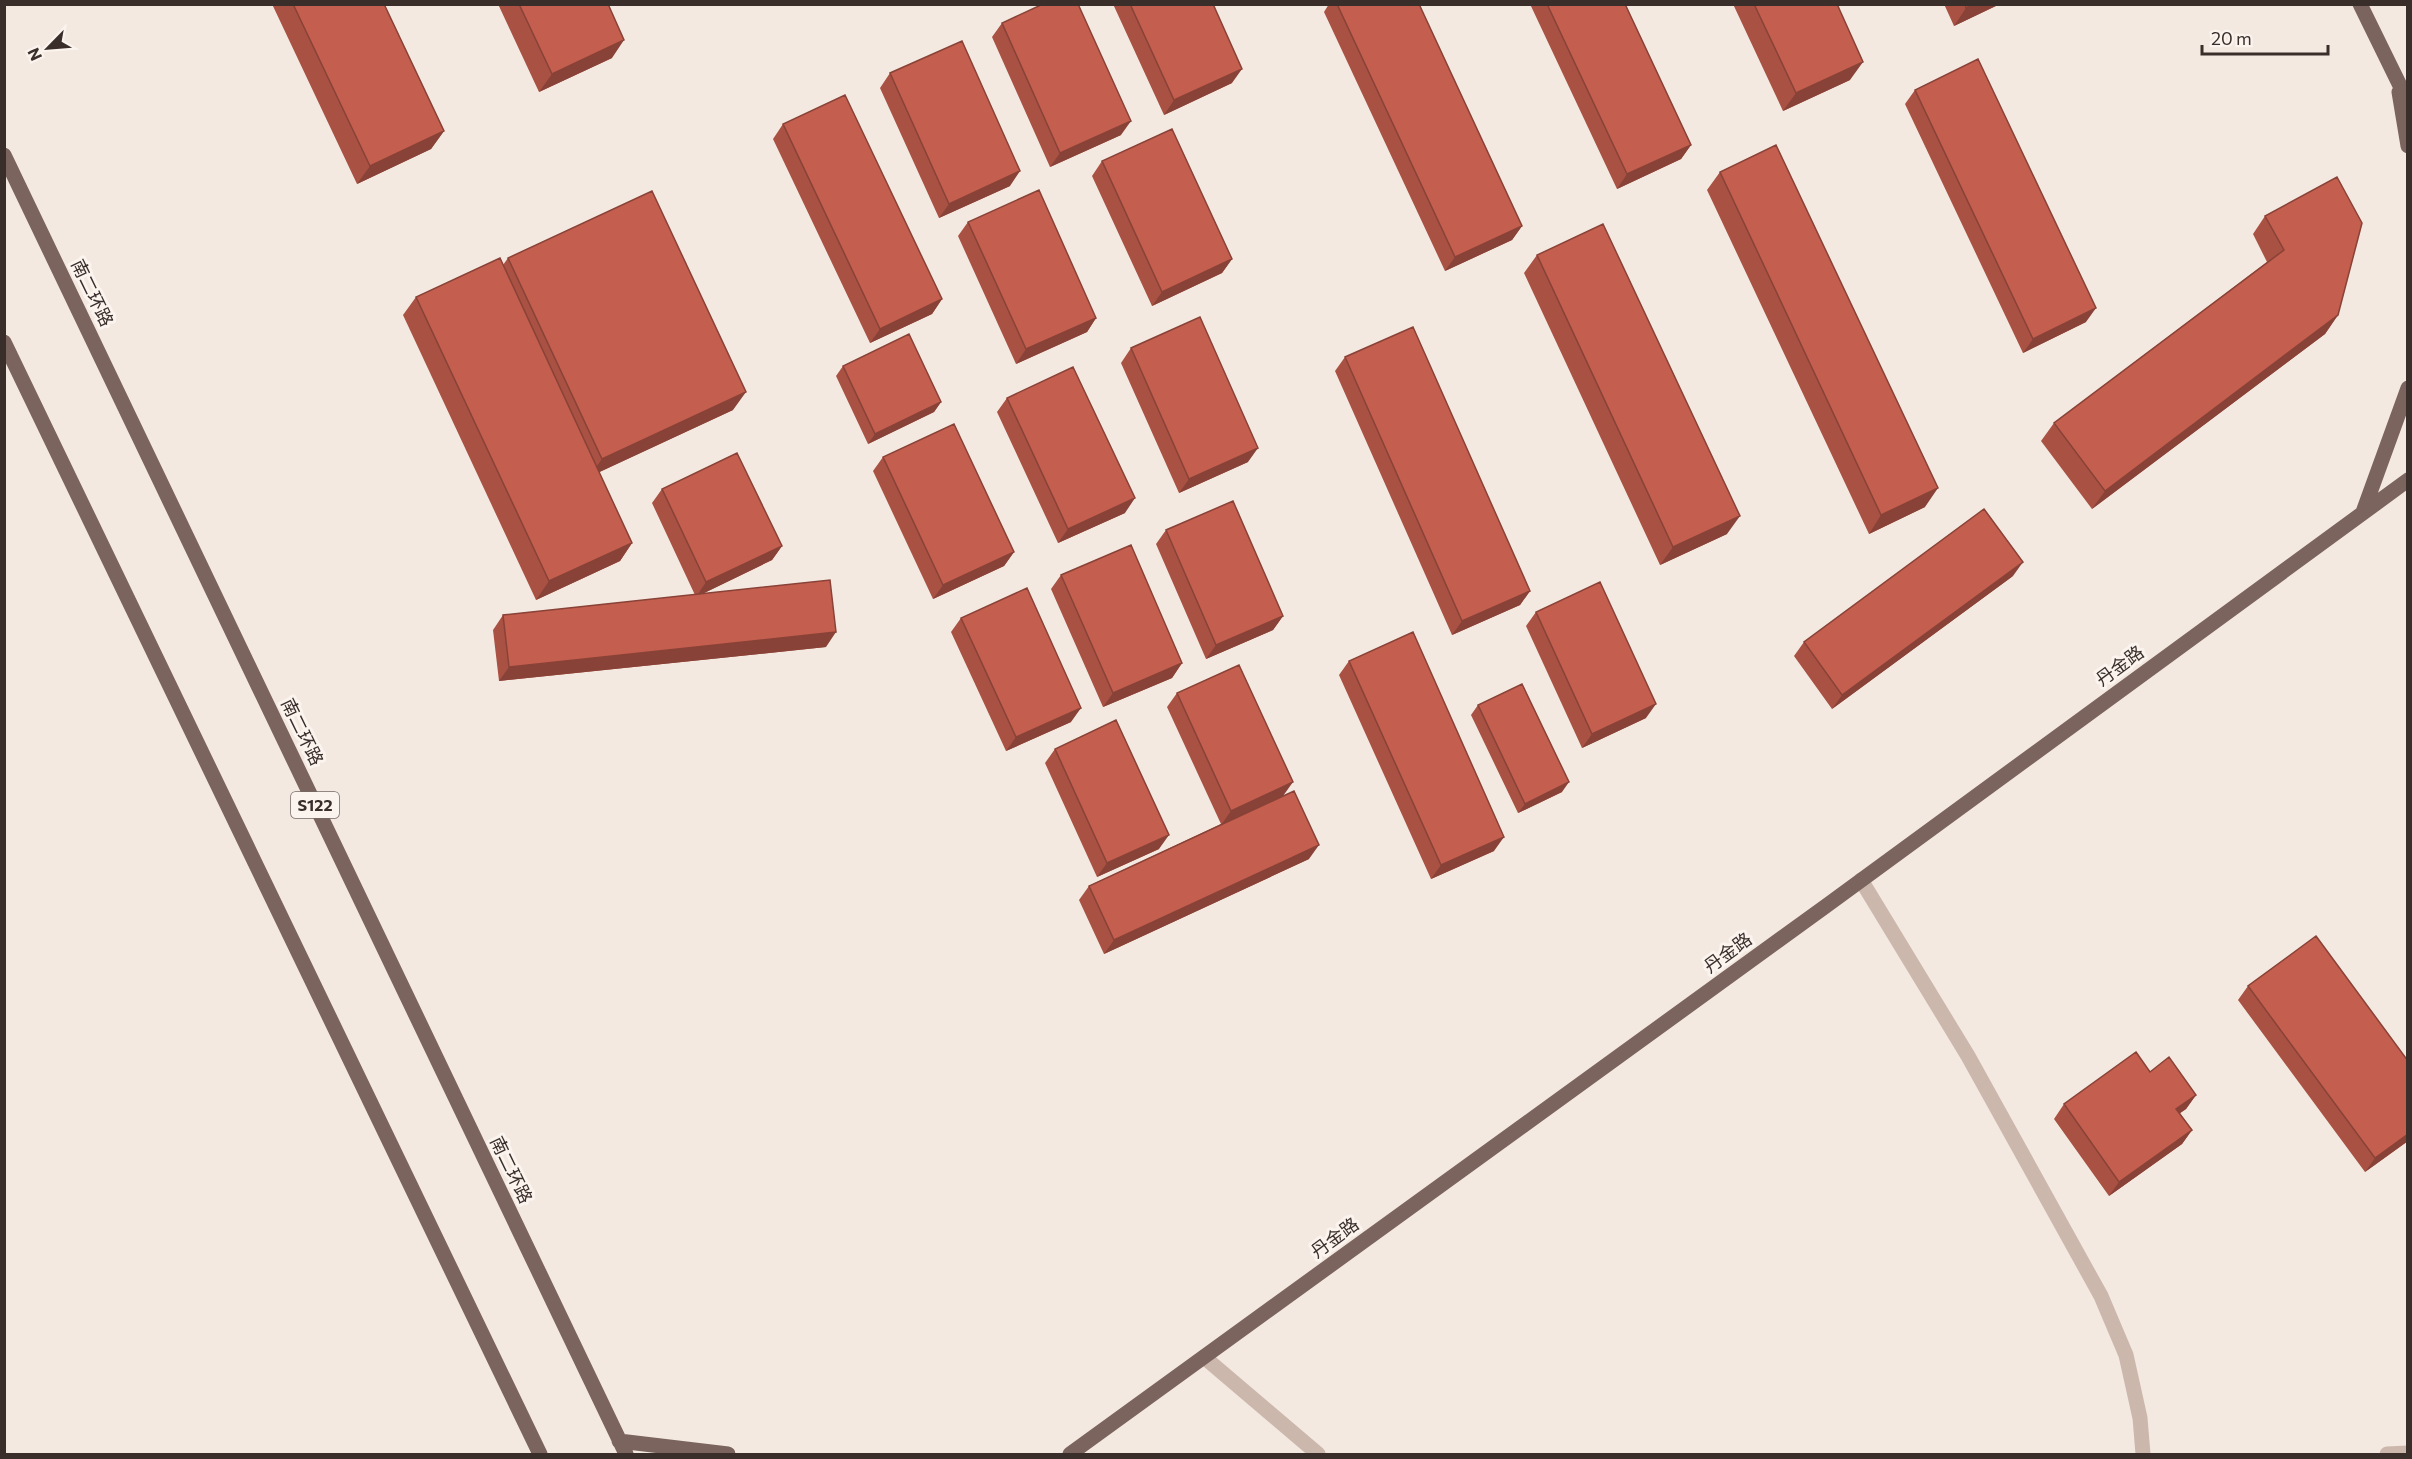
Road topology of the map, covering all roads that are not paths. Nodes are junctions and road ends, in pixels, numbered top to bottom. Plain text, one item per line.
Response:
1 (2360, 4) edge
2 (2397, 80) junction
3 (2408, 102) edge
4 (2408, 146) edge
5 (4, 155) edge
6 (4, 342) edge
7 (2408, 388) edge
8 (2408, 480) edge
9 (2362, 513) junction
10 (1861, 880) junction
11 (1204, 1357) junction
12 (622, 1448) edge
13 (2408, 1453) edge
14 (540, 1455) edge
15 (728, 1455) edge
16 (1070, 1455) edge
17 (1318, 1455) edge
18 (2143, 1455) edge
19 (2388, 1455) edge

1 - 2 main road
2 - 3 main road
2 - 4 main road
5 - 12 main road, 南二环路 / S122
6 - 14 main road
7 - 9 main road
8 - 9 main road, 丹金路
9 - 10 main road, 丹金路
10 - 11 main road, 丹金路
10 - 18 street
11 - 16 main road, 丹金路
11 - 17 street
12 - 15 main road
13 - 19 street

